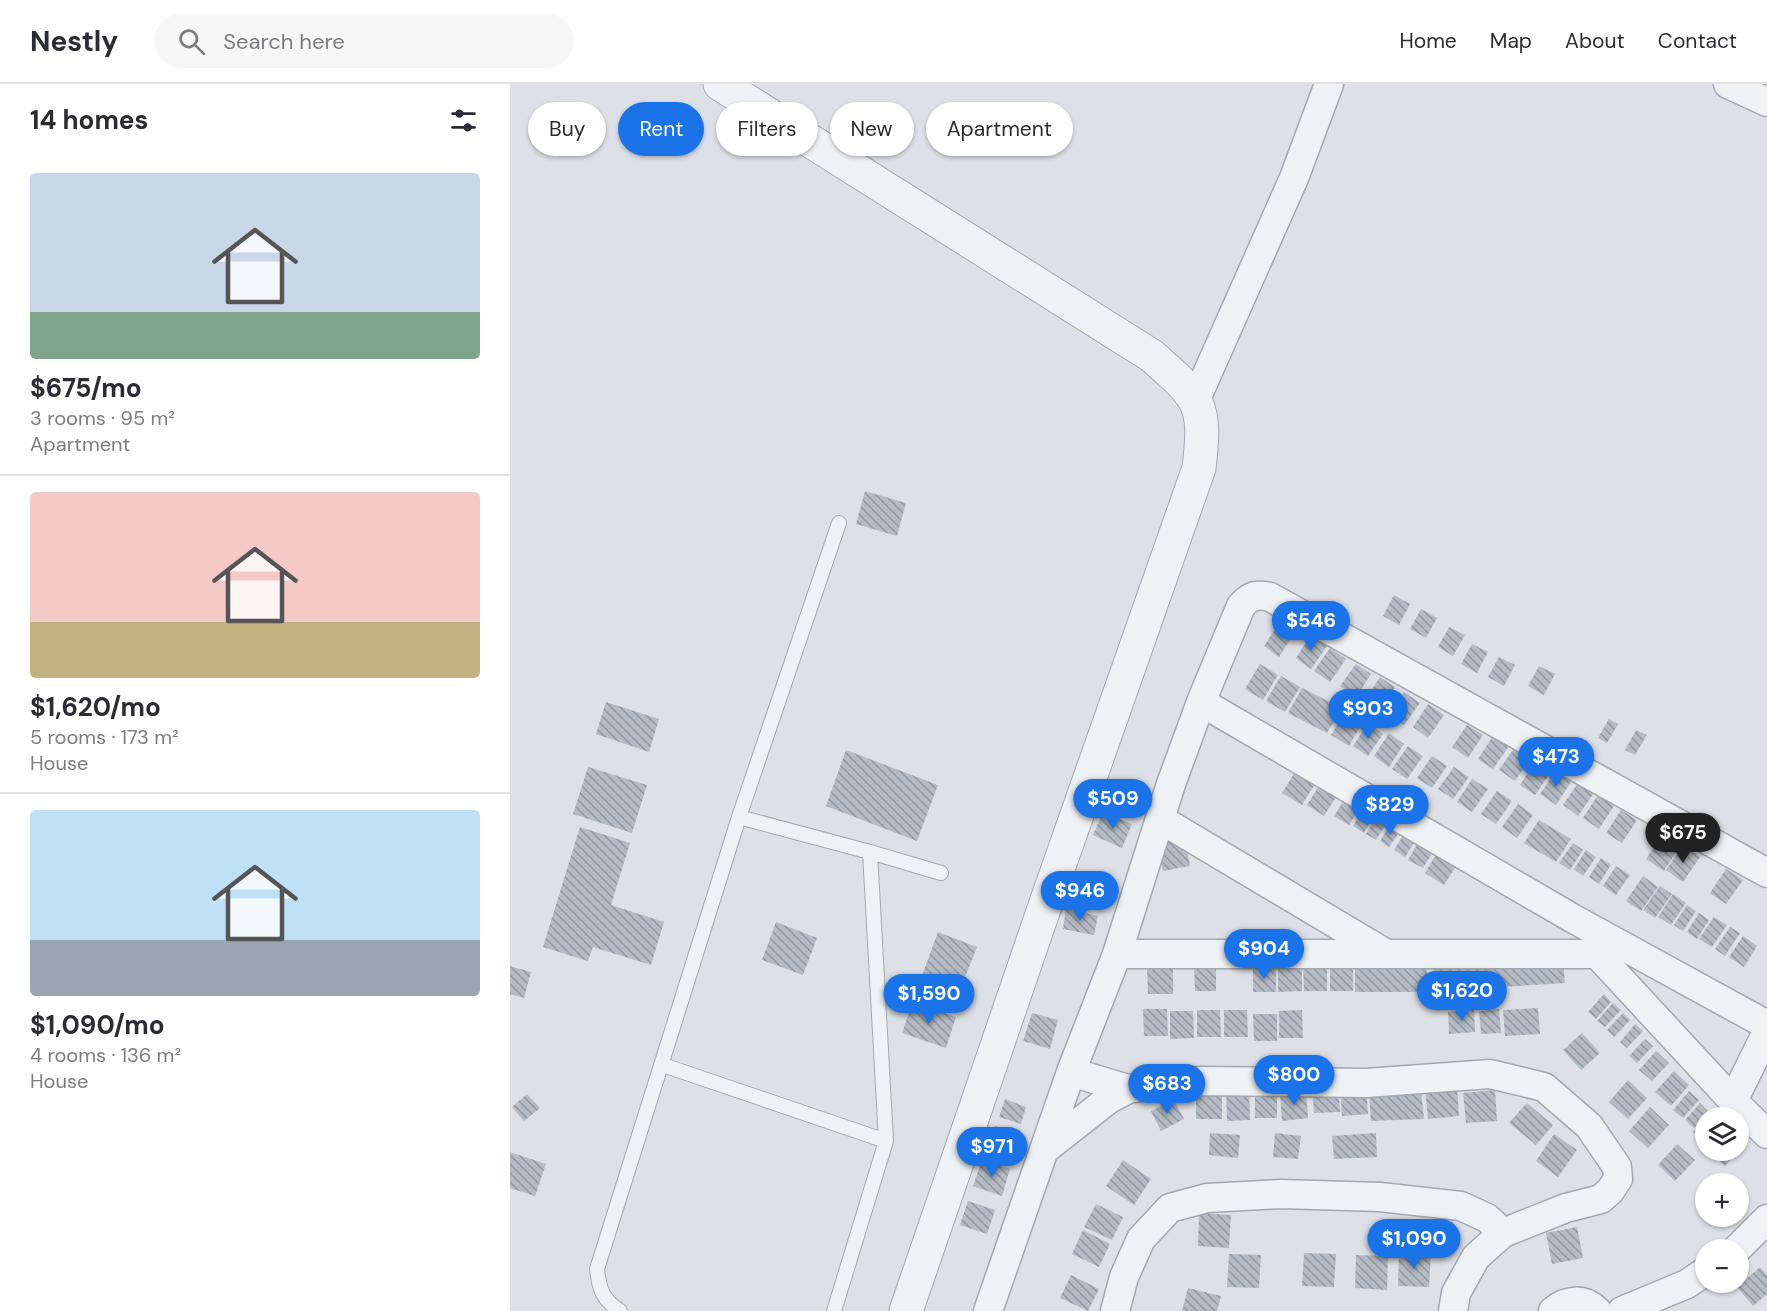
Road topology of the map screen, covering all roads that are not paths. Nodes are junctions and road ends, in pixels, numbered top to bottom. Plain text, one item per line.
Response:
1 (720, 84) edge
2 (1329, 84) edge
3 (1728, 84) edge
4 (1767, 102) edge
5 (1196, 399) junction
6 (839, 523) dead end
7 (1201, 702) junction
8 (740, 817) junction
9 (1160, 819) junction
10 (870, 852) junction
11 (941, 873) dead end
12 (1767, 873) edge
13 (1572, 918) junction
14 (1385, 953) junction
15 (1117, 954) junction
16 (1597, 954) junction
17 (1767, 1025) edge
18 (1767, 1032) edge
19 (663, 1065) junction
20 (1071, 1072) junction
21 (1128, 1089) junction
22 (1733, 1101) junction
23 (1767, 1134) edge
24 (886, 1141) junction
25 (1044, 1150) junction
26 (1767, 1219) edge
27 (1503, 1233) junction
28 (1747, 1239) edge
29 (1695, 1279) edge
30 (620, 1311) edge
31 (834, 1311) edge
32 (906, 1311) edge
33 (988, 1311) edge
34 (1115, 1311) edge
35 (1453, 1311) edge
36 (1553, 1311) edge
37 (1598, 1311) edge
38 (1622, 1311) edge

1 - 5 street
2 - 5 street
3 - 4 street
5 - 32 street
6 - 8 lane
7 - 9 street
7 - 12 street
7 - 13 street
8 - 10 lane
8 - 19 lane
9 - 14 street
9 - 15 street
10 - 11 lane
10 - 24 lane
13 - 16 street
13 - 17 street
14 - 15 street
14 - 16 street
15 - 20 street
16 - 22 street
18 - 22 street
19 - 24 lane
19 - 30 lane
20 - 21 street
20 - 25 street
21 - 25 street
21 - 27 street
22 - 23 street
24 - 31 lane
25 - 33 street
26 - 28 street
27 - 34 street
27 - 35 street
29 - 38 street
36 - 37 street

